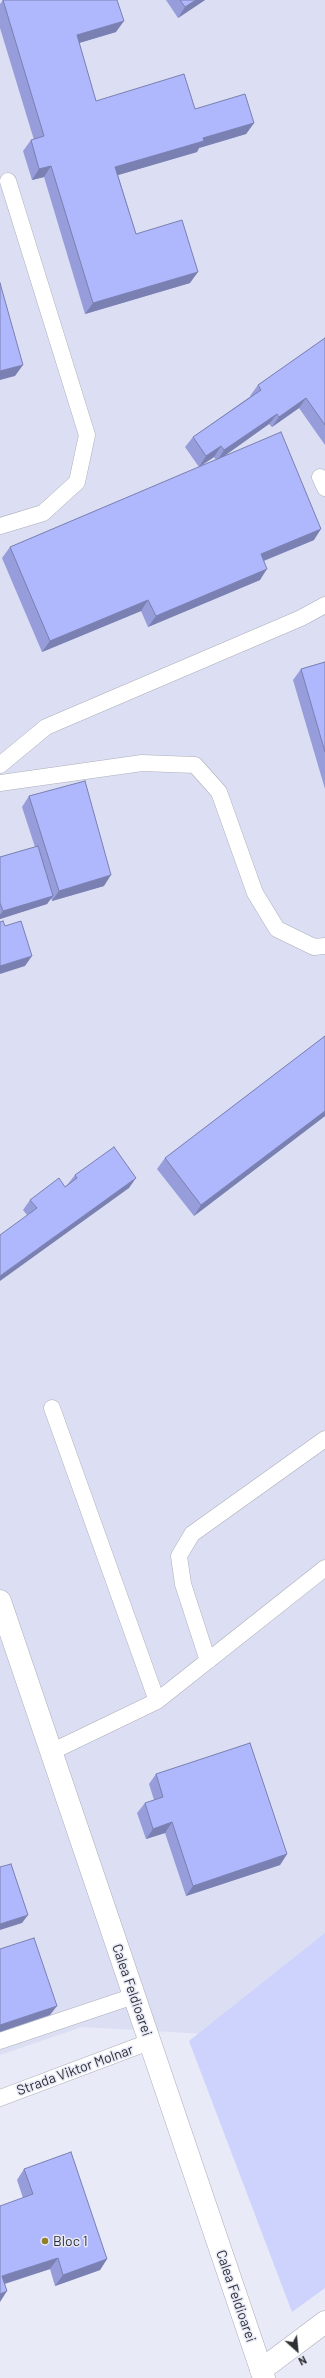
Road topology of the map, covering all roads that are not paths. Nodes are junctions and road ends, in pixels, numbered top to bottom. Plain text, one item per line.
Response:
1 (8, 181) dead end
2 (0, 526) edge
3 (325, 605) edge
4 (0, 765) edge
5 (0, 783) edge
6 (325, 946) edge
7 (52, 1408) dead end
8 (325, 1439) edge
9 (325, 1568) edge
10 (0, 1601) edge
11 (208, 1661) junction
12 (157, 1701) junction
13 (51, 1752) junction
14 (134, 1996) junction
15 (0, 2041) edge
16 (149, 2042) junction
17 (0, 2098) edge
18 (325, 2322) edge
19 (262, 2374) edge

1 - 2 lane
3 - 4 lane
5 - 6 lane
7 - 12 lane
8 - 11 lane
9 - 11 lane
10 - 13 main road, Calea Feldioarei
11 - 12 lane
12 - 13 lane
13 - 14 main road, Calea Feldioarei
14 - 15 lane
14 - 16 main road, Calea Feldioarei
16 - 17 lane, Strada Viktor Molnar
16 - 19 main road, Calea Feldioarei
18 - 19 main road

